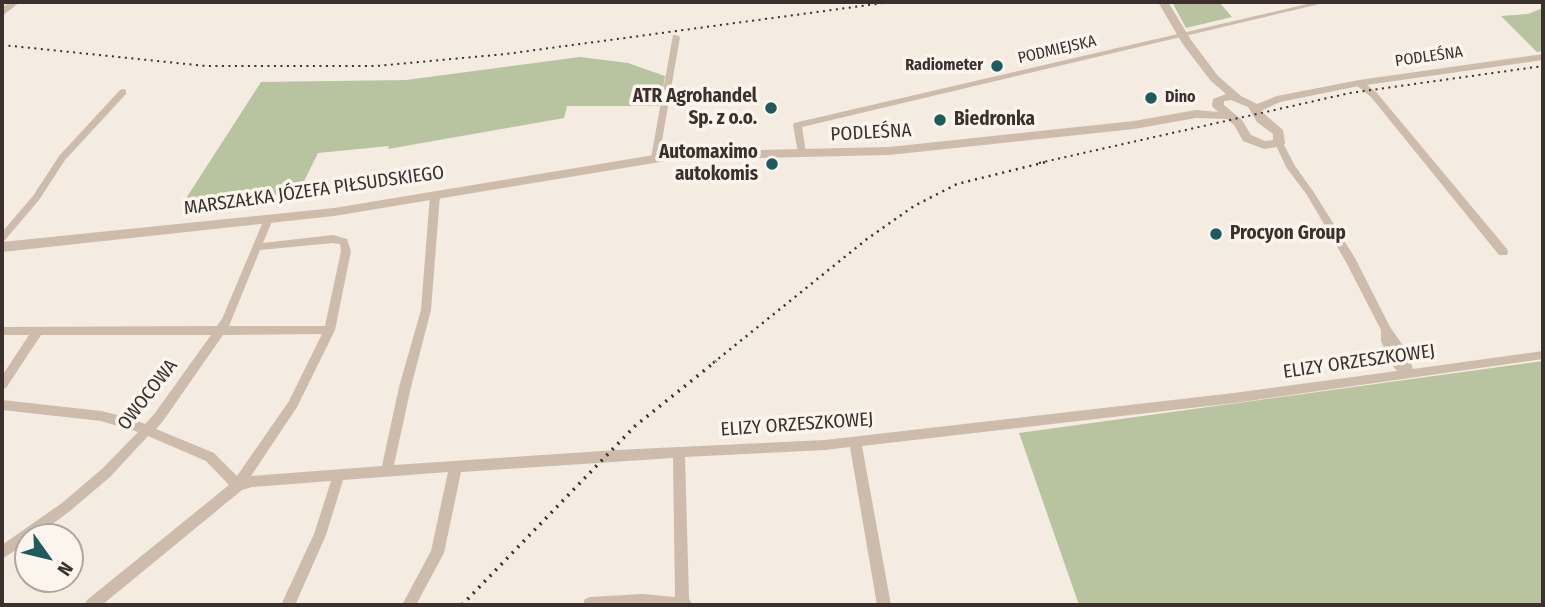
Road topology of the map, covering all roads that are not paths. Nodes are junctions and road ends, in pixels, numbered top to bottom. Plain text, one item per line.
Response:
1 (15, 2) edge
2 (1163, 2) edge
3 (1324, 2) edge
4 (2, 13) edge
5 (1182, 35) junction
6 (676, 37) dead end
7 (1543, 57) edge
8 (1214, 78) junction
9 (1359, 83) junction
10 (123, 92) dead end
11 (1239, 98) junction
12 (1278, 99) junction
13 (1218, 102) junction
14 (1254, 110) junction
15 (1196, 114) junction
16 (1229, 116) junction
17 (1279, 143) junction
18 (1260, 144) junction
19 (802, 153) junction
20 (672, 156) joint
21 (655, 158) junction
22 (1291, 167) junction
23 (435, 195) junction
24 (268, 219) junction
25 (2, 238) edge
26 (2, 247) edge
27 (257, 247) junction
28 (1503, 252) dead end
29 (221, 330) junction
30 (330, 330) junction
31 (2, 331) edge
32 (38, 331) junction
33 (1543, 355) edge
34 (1409, 374) junction
35 (2, 386) edge
36 (2, 405) edge
37 (149, 429) junction
38 (855, 441) junction
39 (680, 452) junction
40 (456, 466) junction
41 (387, 470) junction
42 (339, 474) junction
43 (238, 485) junction
44 (2, 553) edge
45 (590, 604) edge
46 (92, 605) edge
47 (288, 605) edge
48 (409, 605) edge
49 (684, 605) edge
50 (884, 605) edge

1 - 4 street
2 - 5 street
3 - 5 street, PODMIEJSKA
5 - 8 street
5 - 19 street, PODMIEJSKA
6 - 21 street
7 - 9 street, PODLEŚNA
8 - 11 street
8 - 13 street
9 - 12 street, PODLEŚNA
9 - 28 street
10 - 25 street
11 - 12 street, PODLEŚNA
11 - 13 street, PODLEŚNA
11 - 14 street
12 - 14 street, PODLEŚNA
13 - 15 street, PODLEŚNA
13 - 16 street
14 - 17 street
15 - 16 street, PODLEŚNA
15 - 19 street, PODLEŚNA
16 - 18 street
17 - 18 street
17 - 22 street
18 - 22 street
19 - 20 street, PODLEŚNA
20 - 21 street, MARSZAŁKA JÓZEFA PIŁSUDSKIEGO
21 - 23 street, MARSZAŁKA JÓZEFA PIŁSUDSKIEGO
22 - 34 street
23 - 24 street, MARSZAŁKA JÓZEFA PIŁSUDSKIEGO
23 - 41 street
24 - 26 street, MARSZAŁKA JÓZEFA PIŁSUDSKIEGO
24 - 27 street, OWOCOWA
27 - 29 street, OWOCOWA
27 - 30 street
29 - 30 street
29 - 32 street
29 - 37 street, OWOCOWA
30 - 43 street
31 - 32 street
32 - 35 street
33 - 34 street, ELIZY ORZESZKOWEJ
34 - 38 street, ELIZY ORZESZKOWEJ
36 - 37 street
37 - 43 street
37 - 44 street, OWOCOWA
38 - 39 street, ELIZY ORZESZKOWEJ
38 - 50 street
39 - 40 street, ELIZY ORZESZKOWEJ
39 - 49 street
40 - 41 street, ELIZY ORZESZKOWEJ
40 - 48 street
41 - 42 street, ELIZY ORZESZKOWEJ
42 - 43 street, ELIZY ORZESZKOWEJ
42 - 47 street
43 - 46 street
45 - 49 street

